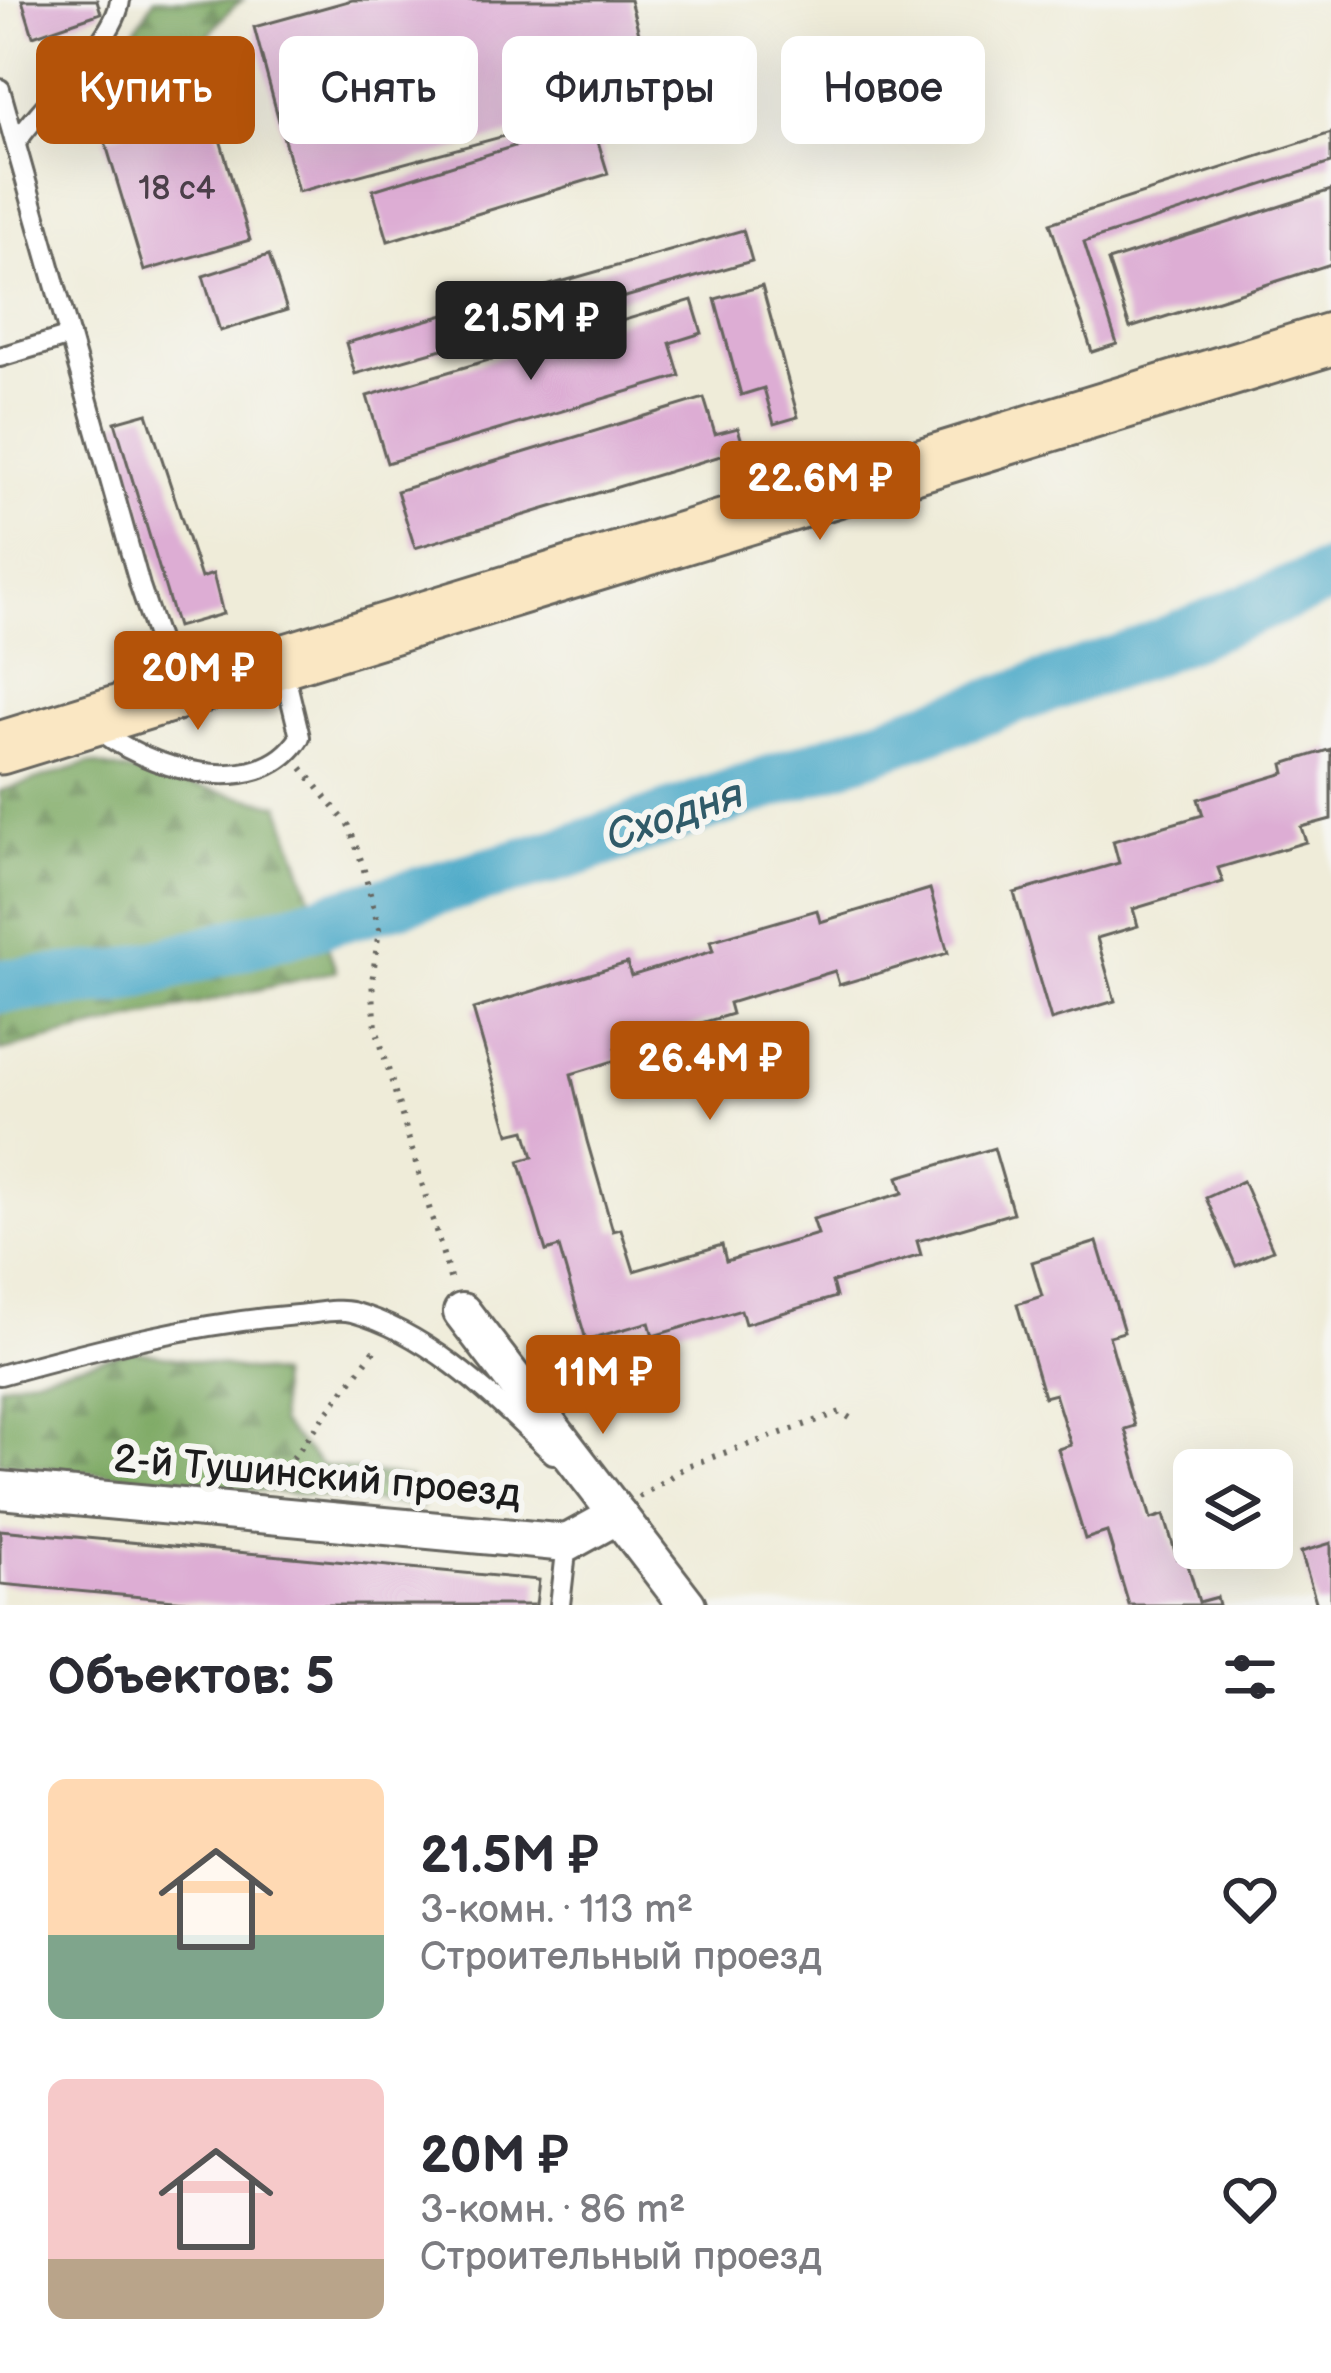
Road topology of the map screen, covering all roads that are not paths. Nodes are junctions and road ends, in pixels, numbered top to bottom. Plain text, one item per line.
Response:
1 (120, 0) edge
2 (0, 88) edge
3 (16, 143) junction
4 (70, 336) junction
5 (1331, 339) edge
6 (0, 357) edge
7 (282, 663) junction
8 (177, 694) junction
9 (89, 721) junction
10 (0, 748) edge
11 (461, 1312) road end
12 (0, 1375) edge
13 (0, 1490) edge
14 (618, 1515) junction
15 (567, 1543) junction
16 (560, 1605) edge
17 (687, 1605) edge

1 - 3 lane
2 - 3 lane
3 - 4 lane
4 - 6 lane
4 - 8 lane
5 - 7 street
7 - 8 street
7 - 9 lane
8 - 9 street
9 - 10 street
11 - 14 street, 2-й Тушинский проезд
12 - 14 lane
13 - 15 street, 2-й Тушинский проезд
14 - 15 street, 2-й Тушинский проезд
14 - 17 street, 2-й Тушинский проезд
15 - 16 lane

